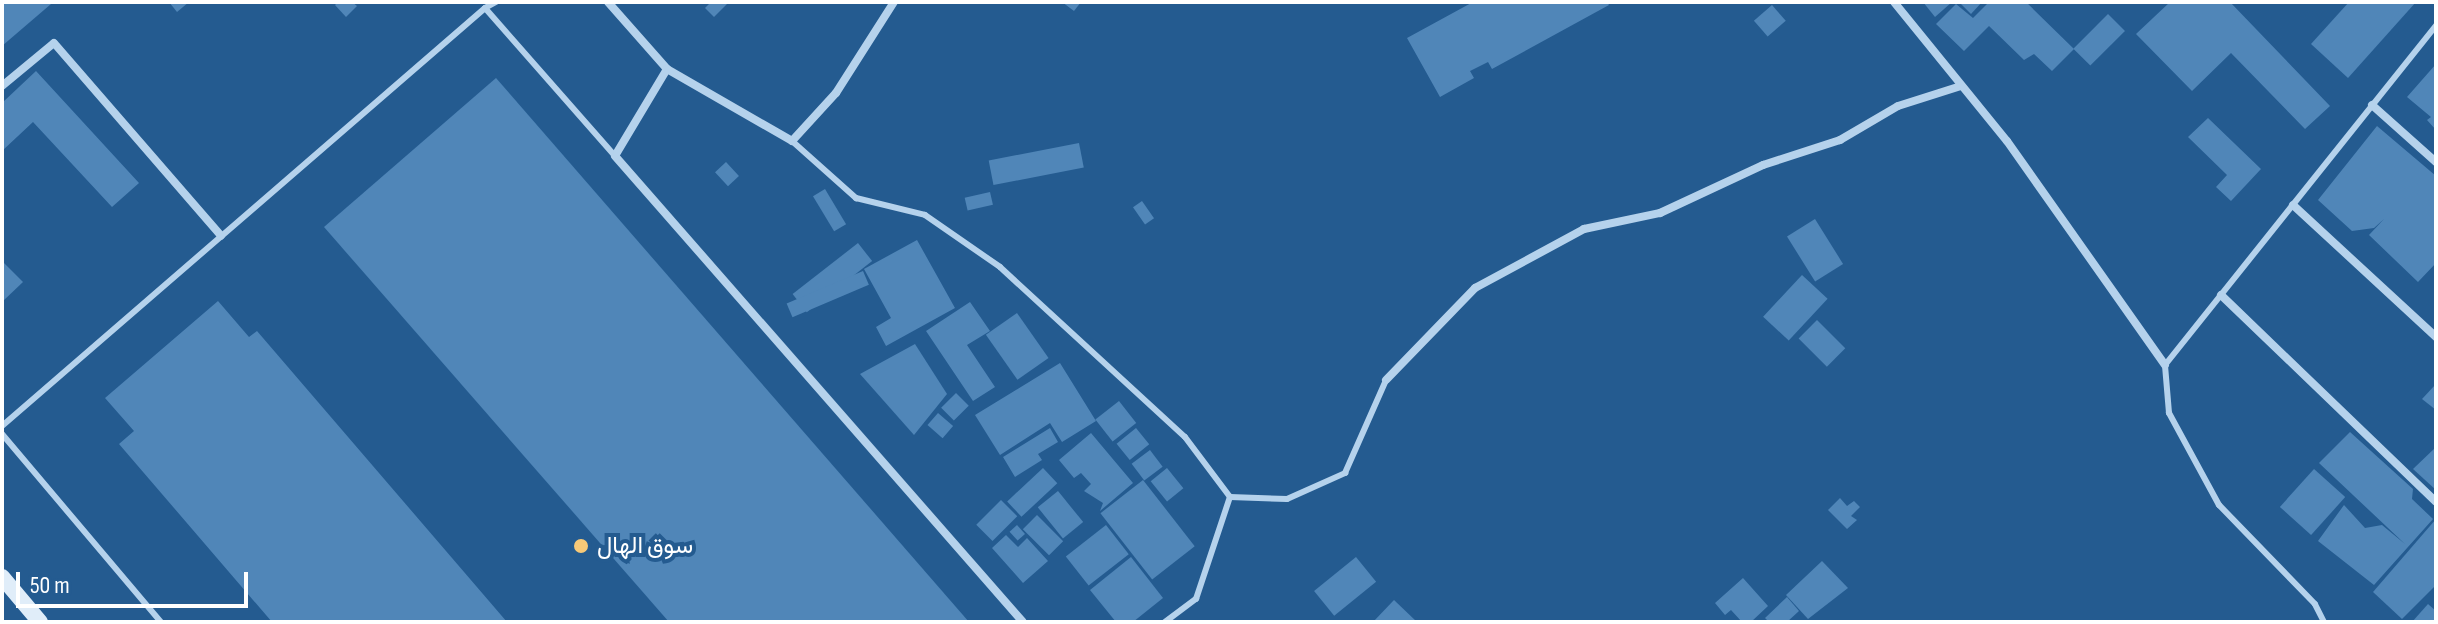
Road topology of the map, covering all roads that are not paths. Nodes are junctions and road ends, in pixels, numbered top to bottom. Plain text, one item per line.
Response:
1 (496, 2) edge
2 (608, 2) edge
3 (894, 2) edge
4 (1894, 2) edge
5 (485, 8) junction
6 (2436, 25) edge
7 (667, 69) junction
8 (2, 86) edge
9 (1961, 86) junction
10 (2372, 105) junction
11 (792, 141) junction
12 (615, 156) junction
13 (2436, 162) edge
14 (2293, 205) junction
15 (221, 236) junction
16 (2221, 295) junction
17 (2436, 337) edge
18 (2165, 365) junction
19 (1386, 380) joint
20 (2, 426) edge
21 (2, 434) edge
22 (1230, 497) junction
23 (2436, 502) edge
24 (5, 588) edge
25 (40, 622) edge
26 (161, 622) edge
27 (1023, 622) edge
28 (1165, 622) edge
29 (2324, 622) edge

1 - 5 lane
2 - 7 street
3 - 11 street
4 - 9 street
5 - 12 lane
5 - 15 lane
6 - 10 lane
7 - 11 street
7 - 12 street
8 - 15 street
9 - 18 street
9 - 19 street
10 - 13 street
10 - 14 lane
11 - 22 lane
12 - 27 street
14 - 16 lane
14 - 17 street
15 - 20 lane
16 - 18 lane
16 - 23 street
18 - 29 lane
19 - 22 lane
21 - 26 lane
22 - 28 lane
24 - 25 main road

